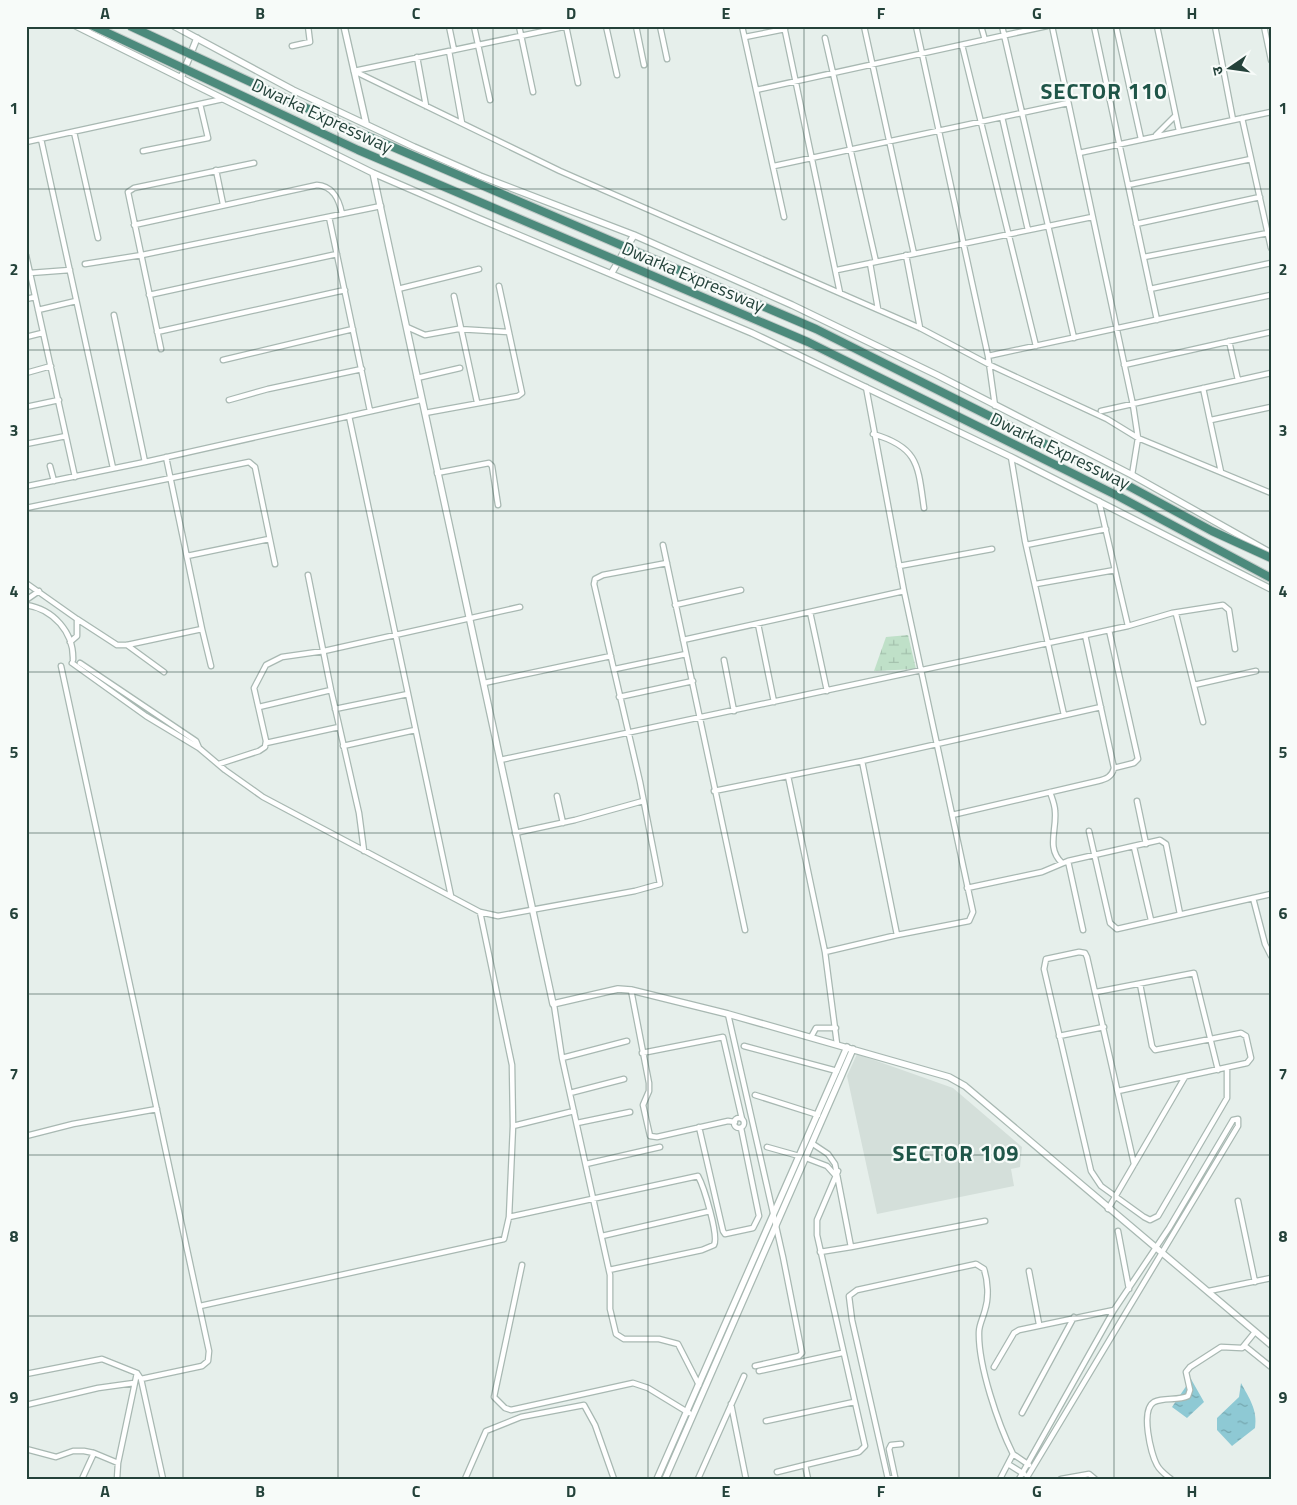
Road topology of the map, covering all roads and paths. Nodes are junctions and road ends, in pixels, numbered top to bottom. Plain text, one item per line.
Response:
1 (76, 26) edge
2 (93, 26) edge
3 (130, 26) edge
4 (174, 26) edge
5 (308, 26) edge
6 (449, 26) edge
7 (474, 26) edge
8 (519, 26) edge
9 (566, 26) edge
10 (606, 26) edge
11 (636, 26) edge
12 (660, 26) edge
13 (742, 26) edge
14 (864, 26) edge
15 (917, 26) edge
16 (981, 26) edge
17 (1002, 26) edge
18 (1047, 26) edge
19 (1052, 26) edge
20 (1094, 26) edge
21 (1116, 26) edge
22 (1157, 26) edge
23 (1214, 26) edge
24 (1264, 26) edge
25 (345, 27) edge
26 (784, 28) edge
27 (522, 36) junction
28 (1004, 36) junction
29 (745, 37) junction
30 (197, 38) junction
31 (825, 38) dead end
32 (984, 40) junction
33 (478, 45) junction
34 (962, 45) junction
35 (292, 46) dead end
36 (451, 50) junction
37 (922, 54) junction
38 (417, 57) junction
39 (667, 59) dead end
40 (1271, 60) edge
41 (872, 64) junction
42 (644, 65) dead end
43 (354, 71) junction
44 (833, 73) junction
45 (617, 76) dead end
46 (181, 78) junction
47 (796, 81) junction
48 (578, 82) dead end
49 (756, 90) junction
50 (533, 92) dead end
51 (223, 99) junction
52 (490, 100) dead end
53 (1068, 103) junction
54 (200, 104) junction
55 (426, 106) junction
56 (1271, 112) edge
57 (1022, 113) junction
58 (1175, 116) junction
59 (1002, 117) junction
60 (1242, 118) junction
61 (1233, 120) junction
62 (981, 122) junction
63 (366, 123) junction
64 (462, 123) junction
65 (939, 131) junction
66 (1179, 131) junction
67 (74, 132) junction
68 (1156, 136) junction
69 (42, 139) junction
70 (1141, 139) junction
71 (26, 142) edge
72 (889, 142) junction
73 (1119, 144) junction
74 (850, 150) junction
75 (143, 152) dead end
76 (1079, 153) junction
77 (812, 158) junction
78 (1252, 159) junction
79 (254, 163) dead end
80 (774, 166) junction
81 (216, 170) junction
82 (373, 173) junction
83 (1128, 185) junction
84 (1260, 197) junction
85 (223, 204) junction
86 (381, 206) junction
87 (342, 214) junction
88 (329, 217) junction
89 (784, 217) dead end
90 (1092, 217) junction
91 (1136, 224) junction
92 (134, 225) junction
93 (1048, 226) junction
94 (1028, 230) junction
95 (1268, 233) junction
96 (1009, 234) junction
97 (634, 235) junction
98 (98, 238) dead end
99 (963, 244) junction
100 (1271, 248) edge
101 (337, 254) junction
102 (914, 254) junction
103 (142, 255) junction
104 (906, 256) junction
105 (26, 257) edge
106 (1144, 257) junction
107 (873, 262) junction
108 (1271, 263) edge
109 (85, 264) dead end
110 (479, 269) dead end
111 (70, 270) junction
112 (837, 270) junction
113 (30, 273) junction
114 (611, 274) junction
115 (499, 286) dead end
116 (1150, 289) junction
117 (345, 290) junction
118 (398, 290) junction
119 (840, 293) junction
120 (149, 295) junction
121 (1271, 295) edge
122 (454, 296) dead end
123 (35, 298) junction
124 (26, 299) edge
125 (76, 301) junction
126 (38, 310) junction
127 (878, 310) junction
128 (114, 315) dead end
129 (1157, 320) junction
130 (407, 327) junction
131 (920, 328) junction
132 (353, 329) junction
133 (461, 329) junction
134 (1116, 329) junction
135 (157, 332) junction
136 (508, 332) junction
137 (1271, 332) edge
138 (42, 333) junction
139 (26, 337) edge
140 (1074, 338) junction
141 (1229, 341) junction
142 (1036, 346) junction
143 (161, 348) dead end
144 (988, 356) junction
145 (223, 360) dead end
146 (990, 365) junction
147 (1124, 365) junction
148 (51, 366) junction
149 (460, 368) dead end
150 (362, 369) junction
151 (26, 372) edge
152 (1271, 372) edge
153 (417, 378) junction
154 (1238, 380) junction
155 (866, 387) junction
156 (1203, 388) junction
157 (59, 400) junction
158 (229, 400) dead end
159 (421, 400) junction
160 (477, 402) junction
161 (1132, 405) junction
162 (995, 406) junction
163 (1271, 407) edge
164 (26, 408) edge
165 (370, 411) junction
166 (1102, 412) dead end
167 (425, 413) junction
168 (349, 416) junction
169 (1211, 420) junction
170 (873, 434) junction
171 (66, 436) junction
172 (1138, 438) junction
173 (26, 444) edge
174 (166, 457) junction
175 (1011, 457) junction
176 (145, 462) junction
177 (50, 466) dead end
178 (114, 468) junction
179 (1221, 472) junction
180 (438, 473) junction
181 (1132, 475) junction
182 (75, 477) junction
183 (170, 478) junction
184 (54, 481) junction
185 (28, 486) dead end
186 (1271, 493) edge
187 (1099, 502) junction
188 (498, 505) dead end
189 (26, 508) edge
190 (924, 508) dead end
191 (1106, 529) junction
192 (269, 539) junction
193 (664, 545) dead end
194 (1026, 545) junction
195 (992, 549) dead end
196 (1271, 553) edge
197 (187, 556) junction
198 (1271, 558) edge
199 (667, 563) junction
200 (275, 564) dead end
201 (899, 566) junction
202 (1115, 570) junction
203 (308, 575) dead end
204 (1271, 578) edge
205 (26, 583) edge
206 (1036, 584) junction
207 (1271, 589) edge
208 (741, 590) dead end
209 (39, 591) junction
210 (904, 591) junction
211 (26, 600) edge
212 (26, 605) edge
213 (675, 605) junction
214 (520, 607) dead end
215 (810, 612) junction
216 (1176, 614) junction
217 (469, 618) junction
218 (78, 619) junction
219 (758, 624) junction
220 (1128, 626) junction
221 (202, 629) junction
222 (1109, 630) junction
223 (395, 634) junction
224 (1086, 635) junction
225 (684, 640) junction
226 (70, 642) junction
227 (1048, 643) junction
228 (127, 645) junction
229 (1235, 649) dead end
230 (324, 651) junction
231 (686, 654) junction
232 (612, 656) junction
233 (724, 660) dead end
234 (80, 663) dead end
235 (61, 666) dead end
236 (211, 666) dead end
237 (615, 669) junction
238 (922, 671) junction
239 (1256, 671) dead end
240 (164, 672) dead end
241 (97, 674) junction
242 (93, 680) junction
243 (693, 681) junction
244 (484, 683) junction
245 (1194, 685) junction
246 (331, 690) junction
247 (827, 691) junction
248 (408, 694) junction
249 (620, 697) junction
250 (774, 702) junction
251 (1101, 706) junction
252 (259, 707) junction
253 (335, 709) junction
254 (734, 711) junction
255 (1064, 715) junction
256 (700, 718) junction
257 (1203, 722) dead end
258 (339, 727) junction
259 (415, 730) junction
260 (628, 734) junction
261 (266, 743) junction
262 (936, 743) junction
263 (343, 746) junction
264 (199, 748) junction
265 (500, 760) junction
266 (862, 761) junction
267 (219, 764) junction
268 (1114, 768) junction
269 (788, 776) junction
270 (714, 791) junction
271 (1050, 792) junction
272 (557, 796) dead end
273 (643, 801) junction
274 (1137, 801) dead end
275 (952, 815) junction
276 (563, 823) junction
277 (1089, 831) dead end
278 (515, 832) junction
279 (1146, 844) junction
280 (1134, 847) junction
281 (364, 851) junction
282 (1095, 856) junction
283 (1068, 861) junction
284 (1062, 864) junction
285 (967, 888) junction
286 (1271, 894) edge
287 (451, 897) junction
288 (1253, 898) junction
289 (532, 909) junction
290 (480, 912) junction
291 (1180, 914) junction
292 (1151, 920) junction
293 (745, 930) dead end
294 (1083, 930) dead end
295 (897, 935) junction
296 (825, 952) junction
297 (1271, 956) edge
298 (1140, 984) junction
299 (631, 990) junction
300 (1096, 992) junction
301 (554, 1005) junction
302 (728, 1014) junction
303 (1104, 1027) junction
304 (836, 1028) junction
305 (1060, 1036) junction
306 (811, 1037) junction
307 (1210, 1039) junction
308 (627, 1041) dead end
309 (837, 1044) junction
310 (744, 1046) dead end
311 (850, 1048) junction
312 (642, 1053) junction
313 (562, 1058) junction
314 (1227, 1068) junction
315 (1218, 1070) junction
316 (837, 1071) junction
317 (1185, 1077) junction
318 (624, 1079) dead end
319 (1118, 1091) junction
320 (570, 1093) junction
321 (756, 1095) dead end
322 (157, 1109) junction
323 (574, 1111) junction
324 (630, 1112) dead end
325 (818, 1115) junction
326 (742, 1119) junction
327 (735, 1122) junction
328 (577, 1123) junction
329 (513, 1126) junction
330 (699, 1127) junction
331 (741, 1128) junction
332 (26, 1136) edge
333 (812, 1144) junction
334 (660, 1147) dead end
335 (766, 1147) dead end
336 (799, 1156) junction
337 (806, 1158) junction
338 (586, 1164) junction
339 (1134, 1164) junction
340 (836, 1173) junction
341 (593, 1198) junction
342 (1115, 1198) junction
343 (1238, 1201) dead end
344 (1108, 1209) junction
345 (710, 1211) junction
346 (774, 1214) junction
347 (759, 1216) junction
348 (509, 1217) junction
349 (985, 1221) dead end
350 (773, 1223) junction
351 (755, 1226) junction
352 (766, 1231) junction
353 (1118, 1231) dead end
354 (602, 1236) junction
355 (851, 1247) junction
356 (1154, 1247) junction
357 (820, 1252) junction
358 (1162, 1255) junction
359 (522, 1265) dead end
360 (609, 1270) junction
361 (1029, 1271) dead end
362 (1271, 1278) edge
363 (1255, 1282) junction
364 (1129, 1289) junction
365 (1210, 1292) junction
366 (200, 1306) junction
367 (1114, 1310) junction
368 (1074, 1317) junction
369 (1039, 1324) junction
370 (1255, 1332) junction
371 (1271, 1345) edge
372 (1245, 1346) junction
373 (842, 1353) junction
374 (755, 1366) dead end
375 (994, 1367) dead end
376 (1271, 1367) edge
377 (758, 1371) dead end
378 (137, 1373) junction
379 (26, 1374) edge
380 (744, 1376) dead end
381 (141, 1379) junction
382 (134, 1383) junction
383 (699, 1385) junction
384 (854, 1402) junction
385 (731, 1404) junction
386 (26, 1405) edge
387 (686, 1412) junction
388 (1022, 1413) dead end
389 (693, 1414) junction
390 (766, 1420) dead end
391 (901, 1444) dead end
392 (26, 1449) edge
393 (94, 1453) junction
394 (1013, 1454) junction
395 (1028, 1463) junction
396 (118, 1464) junction
397 (1008, 1464) junction
398 (805, 1465) junction
399 (1032, 1467) junction
400 (777, 1472) dead end
401 (1025, 1476) edge
402 (82, 1479) edge
403 (117, 1479) edge
404 (162, 1479) edge
405 (465, 1479) edge
406 (614, 1479) edge
407 (657, 1479) edge
408 (665, 1479) edge
409 (698, 1479) edge
410 (746, 1479) edge
411 (808, 1479) edge
412 (889, 1479) edge
413 (1000, 1479) edge
414 (1019, 1479) edge
415 (1062, 1479) edge
416 (1095, 1479) edge
417 (1171, 1479) edge

1 - 46 street
2 - 204 highway, Dwarka Expressway, bridge
3 - 198 highway, Dwarka Expressway, bridge
4 - 30 street
5 - 35 street
6 - 36 street
7 - 33 street
8 - 27 street
9 - 27 street
9 - 48 street
10 - 45 street
11 - 42 street
12 - 39 street
13 - 29 street
14 - 41 street
15 - 37 street
16 - 32 street
17 - 28 street
18 - 28 street
19 - 53 street
20 - 73 street
21 - 70 street
22 - 58 street
23 - 61 street
24 - 40 street
25 - 43 street
26 - 29 street
26 - 47 street
27 - 33 street
27 - 50 street
28 - 32 street
28 - 57 street
29 - 49 street
30 - 46 street
30 - 63 street
31 - 44 street
32 - 34 street
33 - 36 street
33 - 52 street
34 - 37 street
34 - 62 street
36 - 38 street
36 - 64 street
37 - 41 street
37 - 65 street
38 - 43 street
38 - 55 street
41 - 44 street
41 - 72 street
43 - 55 street
43 - 63 street
44 - 47 street
44 - 74 street
46 - 51 street
47 - 49 street
47 - 77 street
49 - 80 street
51 - 54 street
51 - 82 street
53 - 57 street
53 - 76 street
54 - 67 street
54 - 75 street
55 - 64 street
56 - 60 street
57 - 59 street
57 - 93 street
58 - 66 street
58 - 68 street
59 - 62 street
59 - 94 street
60 - 61 street
60 - 78 street
61 - 66 street
62 - 65 street
62 - 96 street
63 - 97 street
64 - 119 street
65 - 72 street
65 - 99 street
66 - 68 street
67 - 69 street
67 - 98 street
68 - 70 street
69 - 71 street
69 - 111 street
70 - 73 street
72 - 74 street
72 - 102 street
73 - 76 street
73 - 83 street
74 - 77 street
74 - 107 street
76 - 90 street
77 - 80 street
77 - 112 street
78 - 83 street
78 - 84 street
79 - 81 street
80 - 89 street
81 - 85 street
81 - 92 street
82 - 86 street
82 - 114 street
83 - 91 street
84 - 91 street
84 - 95 street
85 - 87 street
85 - 92 street
86 - 87 street
86 - 118 street
87 - 88 street
88 - 101 street
88 - 103 street
90 - 93 street
90 - 134 street
91 - 106 street
92 - 103 street
93 - 94 street
93 - 140 street
94 - 96 street
95 - 100 street
95 - 106 street
96 - 99 street
96 - 142 street
97 - 114 street
97 - 162 street
99 - 102 street
99 - 144 street
101 - 117 street
101 - 120 street
102 - 104 street
103 - 109 street
103 - 120 street
104 - 107 street
104 - 131 street
105 - 113 street
106 - 116 street
107 - 112 street
107 - 127 street
108 - 116 street
110 - 118 street
111 - 113 street
111 - 125 street
112 - 119 street
113 - 123 street
114 - 155 street
115 - 136 street
116 - 129 street
117 - 132 street
117 - 135 street
118 - 130 street
119 - 127 street
120 - 135 street
121 - 129 street
122 - 133 street
123 - 124 street
123 - 126 street
125 - 126 street
125 - 178 street
126 - 138 street
127 - 131 street
128 - 176 street
129 - 134 street
130 - 133 street
130 - 153 street
131 - 146 street
132 - 145 street
132 - 150 street
133 - 136 street
133 - 160 street
134 - 140 street
134 - 147 street
135 - 143 street
136 - 160 street
137 - 141 street
138 - 139 street
138 - 148 street
140 - 142 street
141 - 147 street
141 - 154 street
142 - 144 street
144 - 146 street
146 - 162 street
146 - 172 street
147 - 161 street
148 - 151 street
148 - 157 street
149 - 153 street
150 - 158 street
150 - 165 street
152 - 154 street
153 - 159 street
154 - 156 street
155 - 170 street
155 - 175 street
156 - 161 street
156 - 169 street
157 - 164 street
157 - 171 street
159 - 165 street
159 - 167 street
160 - 167 street
161 - 166 street
161 - 172 street
162 - 181 street
163 - 169 street
165 - 168 street
167 - 180 street
168 - 174 street
168 - 223 street
169 - 179 street
170 - 190 street
170 - 201 street
171 - 173 street
171 - 182 street
172 - 179 street
172 - 181 street
174 - 176 street
174 - 183 street
175 - 187 street
175 - 194 street
176 - 178 street
177 - 184 street
178 - 182 street
179 - 186 street
180 - 188 street
180 - 217 street
181 - 196 street
182 - 184 street
183 - 189 street
183 - 192 street
183 - 197 street
184 - 185 street
187 - 191 street
187 - 207 street
191 - 194 street
191 - 202 street
192 - 197 street
192 - 200 street
193 - 199 street
194 - 206 street
195 - 201 street
197 - 221 street
199 - 213 street
199 - 232 street
201 - 210 street
202 - 206 street
202 - 220 street
203 - 230 street
205 - 209 street
206 - 227 street
208 - 213 street
209 - 211 street
209 - 218 street
210 - 215 street
210 - 238 street
212 - 226 street
213 - 225 street
214 - 217 street
215 - 219 street
215 - 247 street
216 - 220 street
216 - 229 street
216 - 245 street
217 - 223 street
217 - 244 street
218 - 226 street
218 - 228 street
219 - 225 street
219 - 250 street
220 - 222 street
221 - 228 street
221 - 236 street
222 - 224 street
222 - 268 street
223 - 230 street
223 - 248 street
224 - 227 street
224 - 251 street
225 - 231 street
226 - 242 street
227 - 238 street
227 - 255 street
228 - 240 street
230 - 246 street
230 - 252 street
231 - 237 street
231 - 243 street
232 - 237 street
232 - 244 street
233 - 254 street
234 - 241 street
235 - 322 street
237 - 249 street
238 - 247 street
238 - 262 street
239 - 245 street
241 - 242 street
241 - 264 street
242 - 264 street
243 - 249 street
243 - 256 street
244 - 265 street
245 - 257 street
246 - 252 street
246 - 253 street
247 - 250 street
248 - 253 street
248 - 259 street
249 - 260 street
250 - 254 street
251 - 255 street
251 - 268 street
252 - 261 street
253 - 258 street
254 - 256 street
255 - 262 street
256 - 260 street
256 - 270 street
258 - 261 street
258 - 263 street
259 - 263 street
259 - 287 street
260 - 265 street
260 - 273 street
261 - 267 street
262 - 266 street
262 - 275 street
263 - 281 street
264 - 267 street
265 - 278 street
266 - 269 street
266 - 295 street
267 - 281 street
268 - 271 street
269 - 270 street
269 - 296 street
270 - 293 street
271 - 275 street
271 - 284 street
272 - 276 street
273 - 276 street
273 - 289 street
274 - 279 street
275 - 285 street
276 - 278 street
277 - 282 street
278 - 289 street
279 - 280 street
279 - 291 street
280 - 282 street
280 - 292 street
281 - 287 street
282 - 283 street
282 - 292 street
283 - 284 street
283 - 294 street
284 - 285 street
285 - 295 street
286 - 288 street
287 - 290 street
288 - 291 street
288 - 297 street
289 - 290 street
289 - 301 street
290 - 329 street
291 - 292 street
295 - 296 street
296 - 304 street
298 - 300 street
298 - 307 street
298 - 307 street
299 - 301 street
299 - 302 street
299 - 312 street
300 - 303 street
300 - 305 street
301 - 313 street
302 - 306 street
302 - 346 street
303 - 305 street
303 - 319 street
304 - 306 street
304 - 309 street
305 - 342 street
306 - 309 street
307 - 314 street
307 - 315 street
308 - 313 street
309 - 311 street
310 - 316 street
311 - 316 street
311 - 333 street
311 - 344 street
312 - 326 street
312 - 330 street
313 - 320 street
314 - 315 street
314 - 342 street
315 - 317 street
316 - 325 street
317 - 319 street
317 - 339 street
318 - 320 street
319 - 339 street
320 - 323 street
321 - 325 street
322 - 332 street
322 - 366 street
323 - 328 street
323 - 329 street
324 - 328 street
325 - 336 street
326 - 327 street
326 - 331 street
327 - 330 street
327 - 331 street
328 - 338 street
329 - 348 street
330 - 351 street
331 - 347 street
333 - 337 street
333 - 340 street
334 - 338 street
335 - 336 street
336 - 346 street
337 - 340 street
337 - 350 street
338 - 341 street
339 - 342 street
340 - 355 street
340 - 357 street
341 - 345 street
341 - 348 street
341 - 354 street
342 - 344 street
343 - 363 street
344 - 356 street
345 - 354 street
345 - 360 street
346 - 350 street
347 - 350 street
347 - 351 street
348 - 366 street
349 - 355 street
350 - 352 street
350 - 374 street
350 - 389 street
351 - 352 street
352 - 383 street
353 - 364 street
354 - 360 street
355 - 357 street
356 - 358 street
356 - 358 street
356 - 364 street
357 - 373 street
358 - 365 street
358 - 399 street
359 - 387 street
360 - 383 street
361 - 369 street
362 - 363 street
363 - 365 street
364 - 367 street
365 - 370 street
366 - 381 street
367 - 368 street
367 - 395 street
368 - 369 street
368 - 388 street
369 - 375 street
370 - 371 street
370 - 372 street
372 - 376 street
372 - 417 street
373 - 377 street
373 - 384 street
378 - 379 street
378 - 381 street
378 - 382 street
380 - 385 street
381 - 404 street
382 - 386 street
382 - 396 street
383 - 387 street
384 - 390 street
384 - 398 street
385 - 409 street
385 - 410 street
387 - 389 street
387 - 407 street
389 - 408 street
391 - 412 street
392 - 393 street
393 - 396 street
393 - 402 street
394 - 395 street
394 - 397 street
394 - 412 street
395 - 399 street
395 - 401 street
396 - 403 street
397 - 401 street
397 - 413 street
398 - 400 street
398 - 411 street
399 - 401 street
401 - 414 street
405 - 406 street
415 - 416 street

